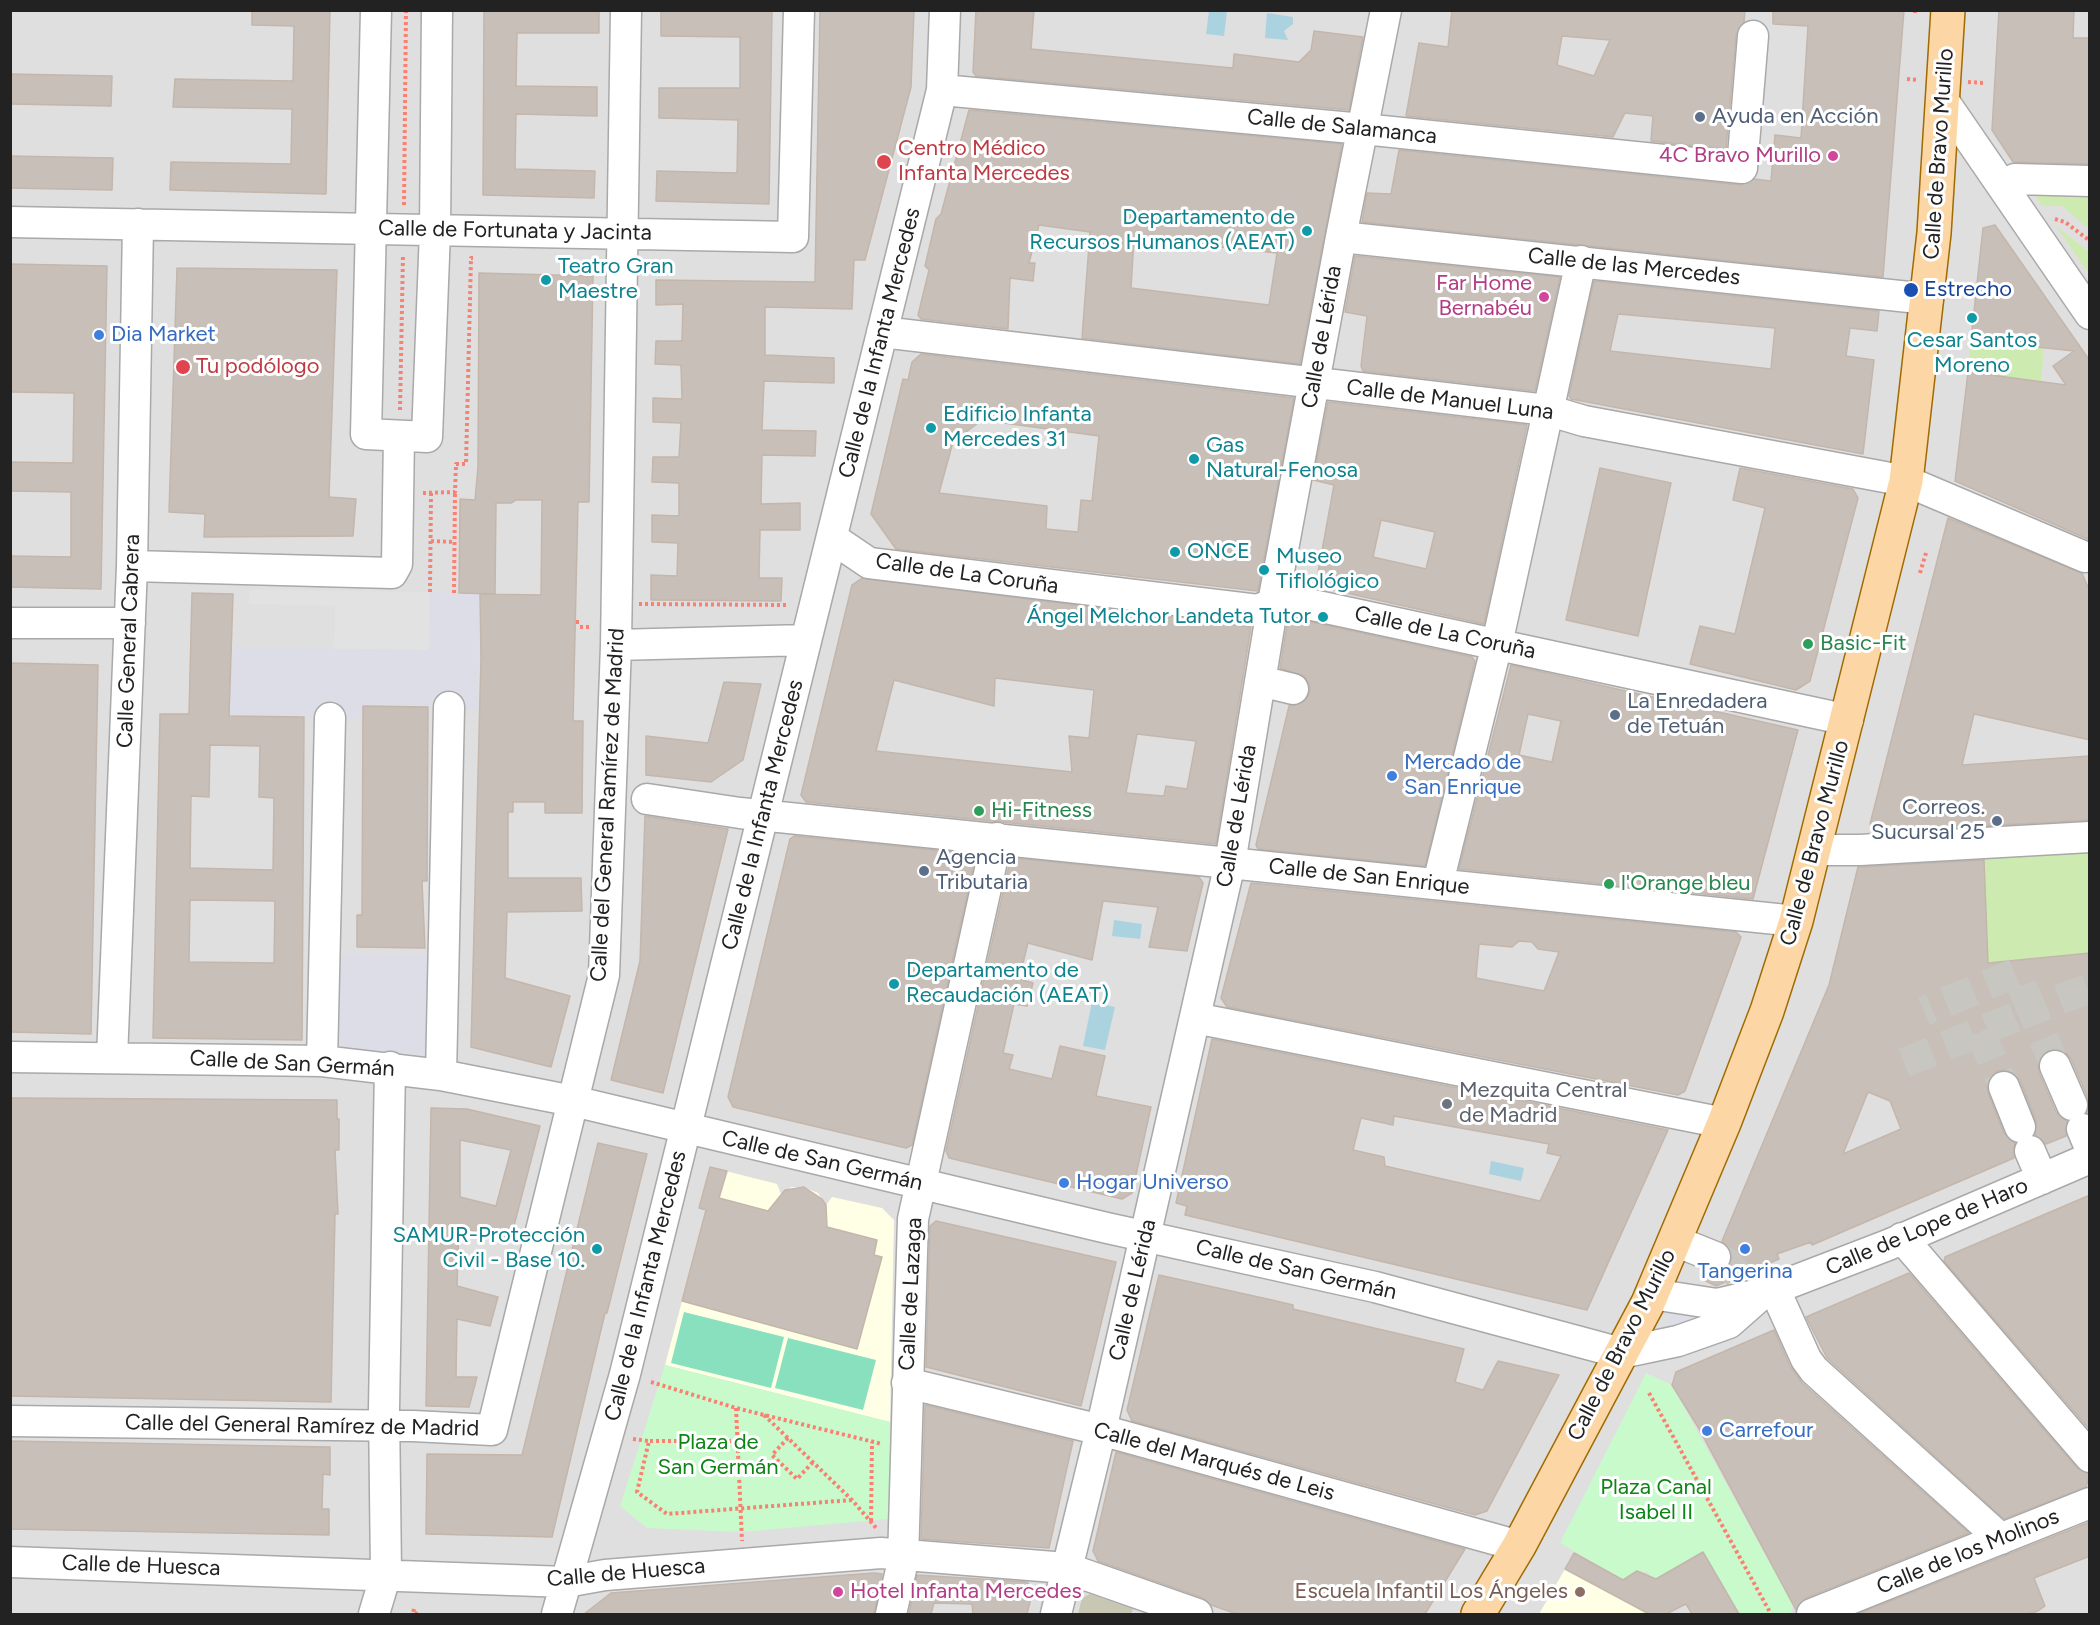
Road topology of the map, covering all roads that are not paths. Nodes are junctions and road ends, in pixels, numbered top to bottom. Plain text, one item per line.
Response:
1 (376, 10) edge
2 (437, 10) edge
3 (626, 10) edge
4 (799, 10) edge
5 (945, 10) edge
6 (1386, 10) edge
7 (1948, 10) edge
8 (1753, 36) dead end
9 (942, 90) junction
10 (1943, 100) junction
11 (1363, 129) junction
12 (2016, 179) dead end
13 (2090, 181) edge
14 (10, 222) edge
15 (138, 224) junction
16 (372, 228) junction
17 (435, 231) junction
18 (622, 234) junction
19 (1341, 237) junction
20 (1581, 261) junction
21 (1928, 299) junction
22 (2090, 314) edge
23 (882, 332) junction
24 (1315, 383) junction
25 (1547, 410) junction
26 (399, 436) junction
27 (1906, 481) junction
28 (832, 538) junction
29 (2088, 558) edge
30 (132, 566) junction
31 (1273, 603) junction
32 (10, 623) edge
33 (130, 623) junction
34 (806, 640) junction
35 (1497, 644) junction
36 (616, 645) junction
37 (1260, 681) junction
38 (1293, 689) dead end
39 (449, 707) dead end
40 (330, 718) dead end
41 (1848, 720) junction
42 (646, 799) dead end
43 (763, 814) junction
44 (2090, 837) edge
45 (997, 838) junction
46 (1815, 850) junction
47 (1230, 863) junction
48 (1438, 883) junction
49 (1796, 921) junction
50 (1195, 1018) junction
51 (10, 1057) edge
52 (112, 1058) junction
53 (322, 1061) junction
54 (2055, 1066) tunnel mouth
55 (390, 1067) junction
56 (441, 1075) junction
57 (2004, 1087) tunnel mouth
58 (573, 1101) junction
59 (1724, 1123) junction
60 (2081, 1127) edge
61 (686, 1128) junction
62 (2090, 1158) edge
63 (2042, 1179) junction
64 (920, 1184) junction
65 (1145, 1237) junction
66 (1902, 1238) junction
67 (1675, 1241) junction
68 (1715, 1257) tunnel mouth
69 (1739, 1276) tunnel mouth
70 (1769, 1291) junction
71 (1652, 1294) junction
72 (1621, 1353) junction
73 (907, 1383) junction
74 (10, 1421) edge
75 (385, 1426) junction
76 (1101, 1430) junction
77 (2090, 1458) edge
78 (2090, 1503) edge
79 (2001, 1539) junction
80 (1519, 1546) junction
81 (903, 1555) junction
82 (10, 1562) edge
83 (1066, 1568) junction
84 (386, 1574) junction
85 (566, 1582) junction
86 (374, 1614) edge
87 (557, 1614) edge
88 (891, 1614) edge
89 (1056, 1614) edge
90 (1197, 1614) edge
91 (1478, 1614) edge
92 (1812, 1614) edge

1 - 16 street
2 - 17 street
3 - 18 street, Calle del General Ramírez de Madrid
4 - 18 street, Calle de Fortunata y Jacinta
5 - 9 street, Calle de la Infanta Mercedes
6 - 11 street, Calle de Lérida
7 - 10 main road, Calle de Bravo Murillo
8 - 11 street, Calle de Salamanca
9 - 11 street, Calle de Salamanca
9 - 23 street, Calle de la Infanta Mercedes
10 - 21 main road, Calle de Bravo Murillo
10 - 22 street
11 - 19 street, Calle de Lérida
12 - 13 street
14 - 15 street, Calle de Fortunata y Jacinta
15 - 16 street, Calle de Fortunata y Jacinta
15 - 30 street, Calle General Cabrera
16 - 17 street, Calle de Fortunata y Jacinta
16 - 26 street
17 - 18 street, Calle de Fortunata y Jacinta
17 - 26 street
18 - 36 street, Calle del General Ramírez de Madrid
19 - 20 street, Calle de las Mercedes
19 - 24 street, Calle de Lérida
20 - 21 street, Calle de las Mercedes
20 - 25 street
21 - 27 main road, Calle de Bravo Murillo
23 - 24 street, Calle de Manuel Luna
23 - 28 street, Calle de la Infanta Mercedes
24 - 25 street, Calle de Manuel Luna
24 - 31 street, Calle de Lérida
25 - 27 street, Calle de Manuel Luna
25 - 35 street
26 - 30 street
27 - 29 street, Calle de Manuel Luna
27 - 41 main road, Calle de Bravo Murillo
28 - 31 street, Calle de La Coruña
28 - 34 street, Calle de la Infanta Mercedes
30 - 33 street, Calle General Cabrera
31 - 35 street, Calle de La Coruña
31 - 37 street, Calle de Lérida
32 - 33 street
33 - 52 street, Calle General Cabrera
34 - 36 street
34 - 43 street, Calle de la Infanta Mercedes
35 - 41 street, Calle de La Coruña
35 - 48 street
36 - 58 street, Calle del General Ramírez de Madrid
37 - 38 street
37 - 47 street, Calle de Lérida
39 - 56 street
40 - 53 street
41 - 46 main road, Calle de Bravo Murillo
42 - 43 street, Calle de San Enrique
43 - 45 street, Calle de San Enrique
43 - 61 street, Calle de la Infanta Mercedes
44 - 46 street
45 - 47 street, Calle de San Enrique
45 - 64 street, Calle de Lazaga
46 - 49 main road, Calle de Bravo Murillo
47 - 48 street, Calle de San Enrique
47 - 50 street, Calle de Lérida
48 - 49 street, Calle de San Enrique
49 - 59 main road, Calle de Bravo Murillo
50 - 59 street
50 - 65 street, Calle de Lérida
51 - 52 street, Calle de San Germán
52 - 53 street, Calle de San Germán
53 - 55 street, Calle de San Germán
54 - 60 street
55 - 56 street, Calle de San Germán
55 - 75 street
56 - 58 street, Calle de San Germán
57 - 63 street
58 - 61 street, Calle de San Germán
58 - 75 street, Calle del General Ramírez de Madrid
59 - 67 main road, Calle de Bravo Murillo
61 - 64 street, Calle de San Germán
61 - 85 street, Calle de la Infanta Mercedes
62 - 63 street, Calle de Lope de Haro
63 - 66 street, Calle de Lope de Haro
64 - 65 street, Calle de San Germán
64 - 73 street, Calle de Lazaga
65 - 72 street, Calle de San Germán
65 - 76 street, Calle de Lérida
66 - 70 street, Calle de Lope de Haro
66 - 77 street
67 - 68 street
67 - 71 main road, Calle de Bravo Murillo
69 - 70 street
70 - 71 street, Calle de Lope de Haro
70 - 72 street, Calle de Lope de Haro
70 - 79 street
71 - 72 main road, Calle de Bravo Murillo
72 - 80 main road, Calle de Bravo Murillo
73 - 76 street, Calle del Marqués de Leis
73 - 81 street, Calle de Lazaga
74 - 75 street, Calle del General Ramírez de Madrid
75 - 84 street
76 - 80 street, Calle del Marqués de Leis
76 - 83 street, Calle de Lérida
78 - 79 street, Calle de los Molinos
79 - 92 street, Calle de los Molinos
80 - 91 main road, Calle de Bravo Murillo
81 - 83 street, Calle de Huesca
81 - 85 street, Calle de Huesca
81 - 88 street, Calle de Lazaga
82 - 84 street, Calle de Huesca
83 - 89 street, Calle de Lérida
83 - 90 street, Calle de Huesca
84 - 85 street, Calle de Huesca
84 - 86 street
85 - 87 street, Calle de la Infanta Mercedes

